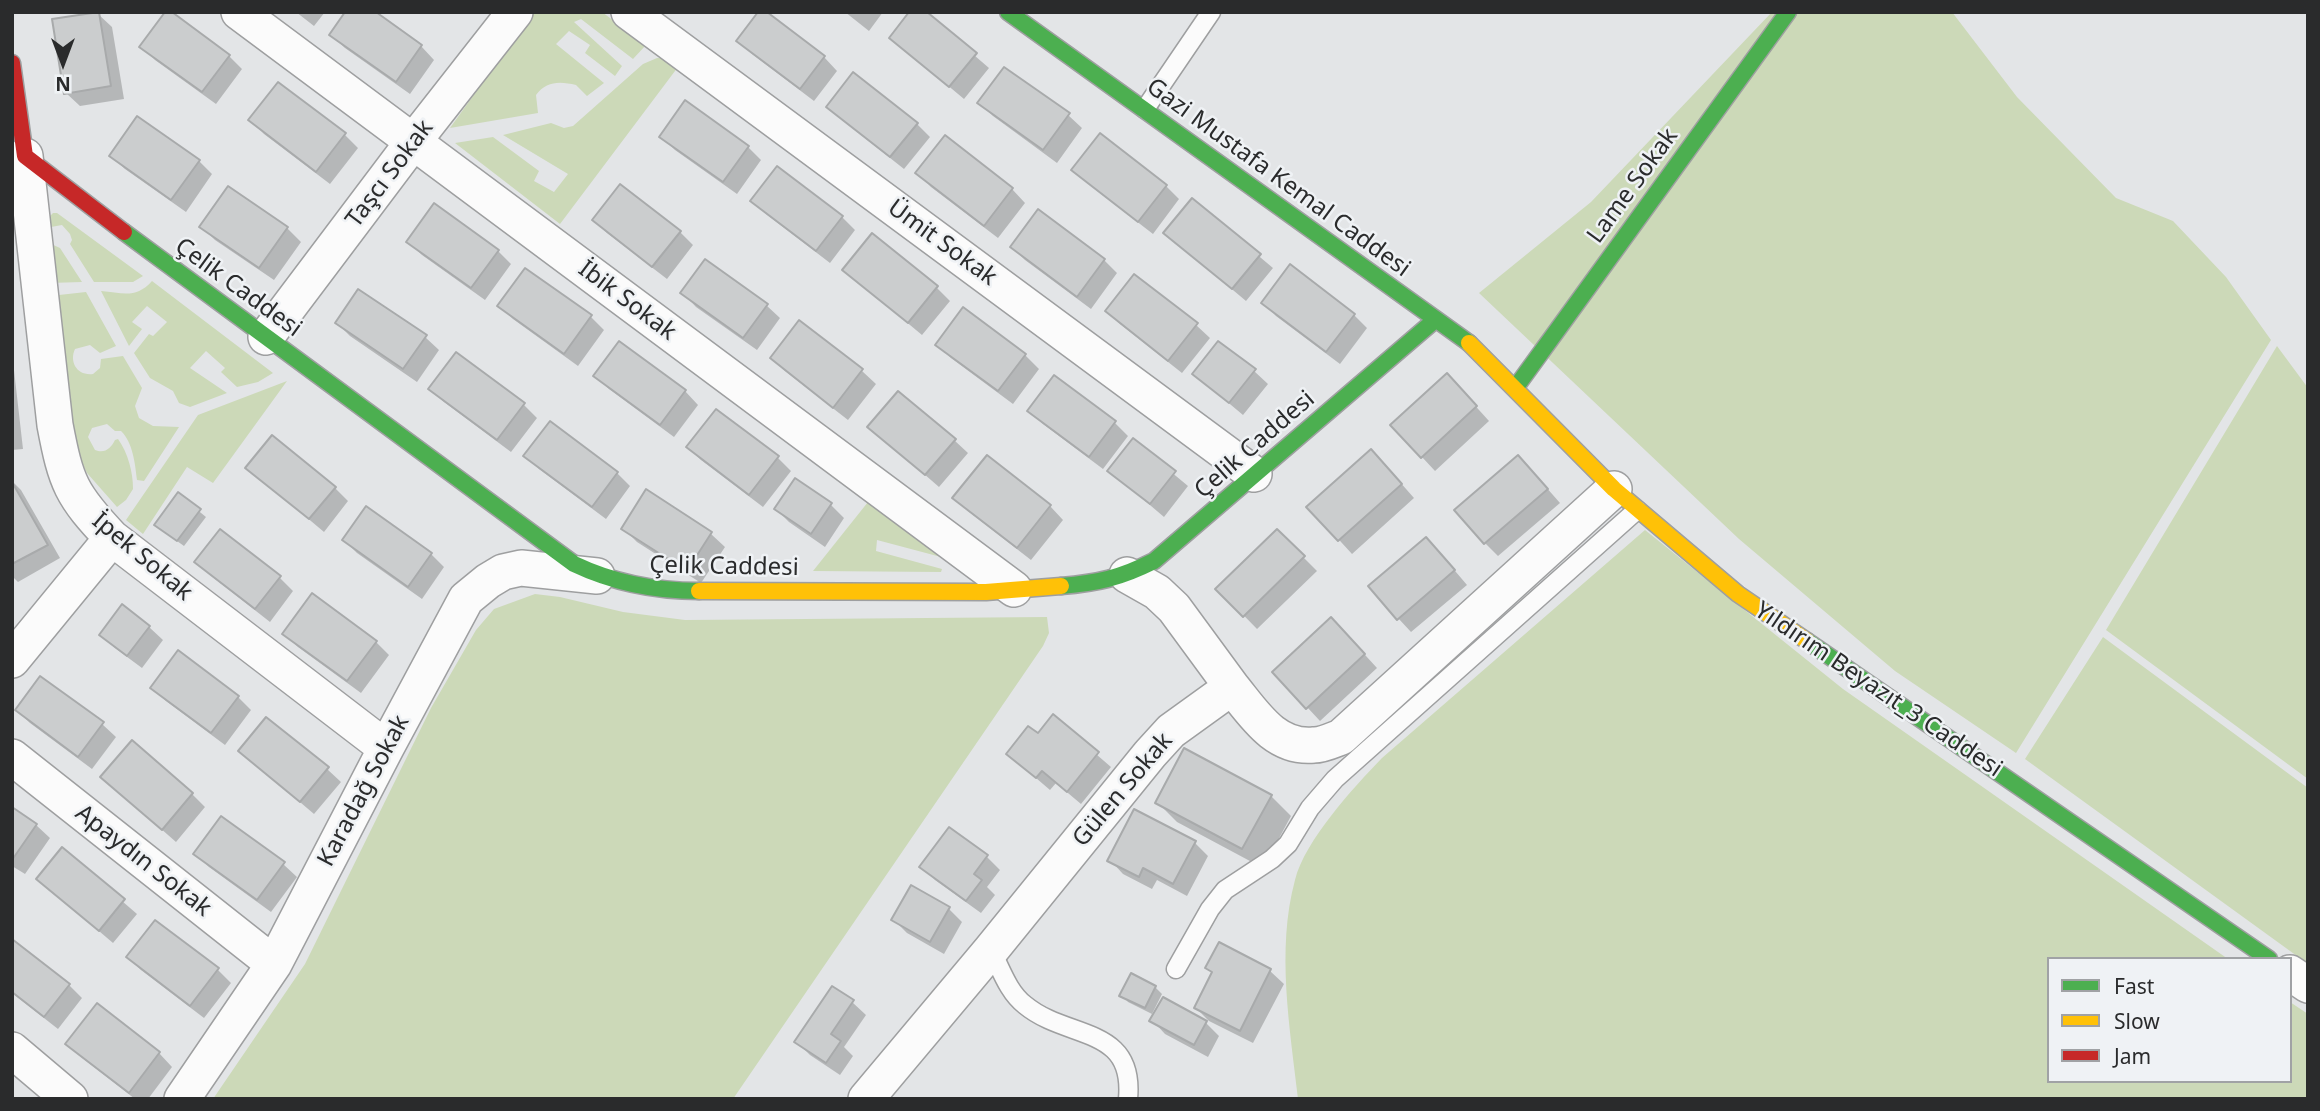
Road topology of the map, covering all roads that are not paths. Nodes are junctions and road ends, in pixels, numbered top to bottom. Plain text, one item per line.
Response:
1 (239, 12) edge
2 (515, 12) edge
3 (629, 12) edge
4 (1008, 12) edge
5 (1211, 12) edge
6 (1788, 12) edge
7 (12, 63) edge
8 (1144, 109) junction
9 (413, 142) junction
10 (25, 156) junction
11 (1435, 320) junction
12 (267, 337) junction
13 (1516, 387) junction
14 (1254, 474) junction
15 (1625, 499) junction
16 (112, 538) junction
17 (1127, 575) junction
18 (597, 576) junction
19 (1014, 589) junction
20 (12, 660) edge
21 (1232, 687) junction
22 (386, 748) junction
23 (12, 757) edge
24 (991, 950) junction
25 (2266, 957) edge
26 (274, 964) junction
27 (1176, 969) dead end
28 (2292, 975) edge
29 (2308, 985) edge
30 (12, 1050) edge
31 (60, 1096) edge
32 (182, 1099) edge
33 (866, 1099) edge
34 (1128, 1099) edge

1 - 9 street, İbik Sokak
2 - 9 street, Taşcı Sokak
3 - 14 street, Ümit Sokak
4 - 8 street, Gazi Mustafa Kemal Caddesi
5 - 8 lane
6 - 13 street, Lame Sokak
7 - 10 street
8 - 11 street, Gazi Mustafa Kemal Caddesi
9 - 12 street, Taşcı Sokak
9 - 19 street, İbik Sokak
10 - 12 street, Çelik Caddesi
10 - 16 street, İpek Sokak
11 - 13 street, Gazi Mustafa Kemal Caddesi
11 - 14 street, Çelik Caddesi
12 - 18 street, Çelik Caddesi
13 - 15 street, Yıldırım Beyazıt_3 Caddesi
14 - 17 street, Çelik Caddesi
15 - 21 street
15 - 25 street, Yıldırım Beyazıt_3 Caddesi
15 - 27 lane
16 - 20 street
16 - 22 street, İpek Sokak
17 - 19 street, Çelik Caddesi
17 - 21 street
18 - 19 street, Çelik Caddesi
18 - 22 street, Karadağ Sokak
21 - 24 street, Gülen Sokak
22 - 26 street, Karadağ Sokak
23 - 26 street, Apaydın Sokak
24 - 33 street, Gülen Sokak
24 - 34 lane
26 - 32 street, Karadağ Sokak
28 - 29 street
30 - 31 street

